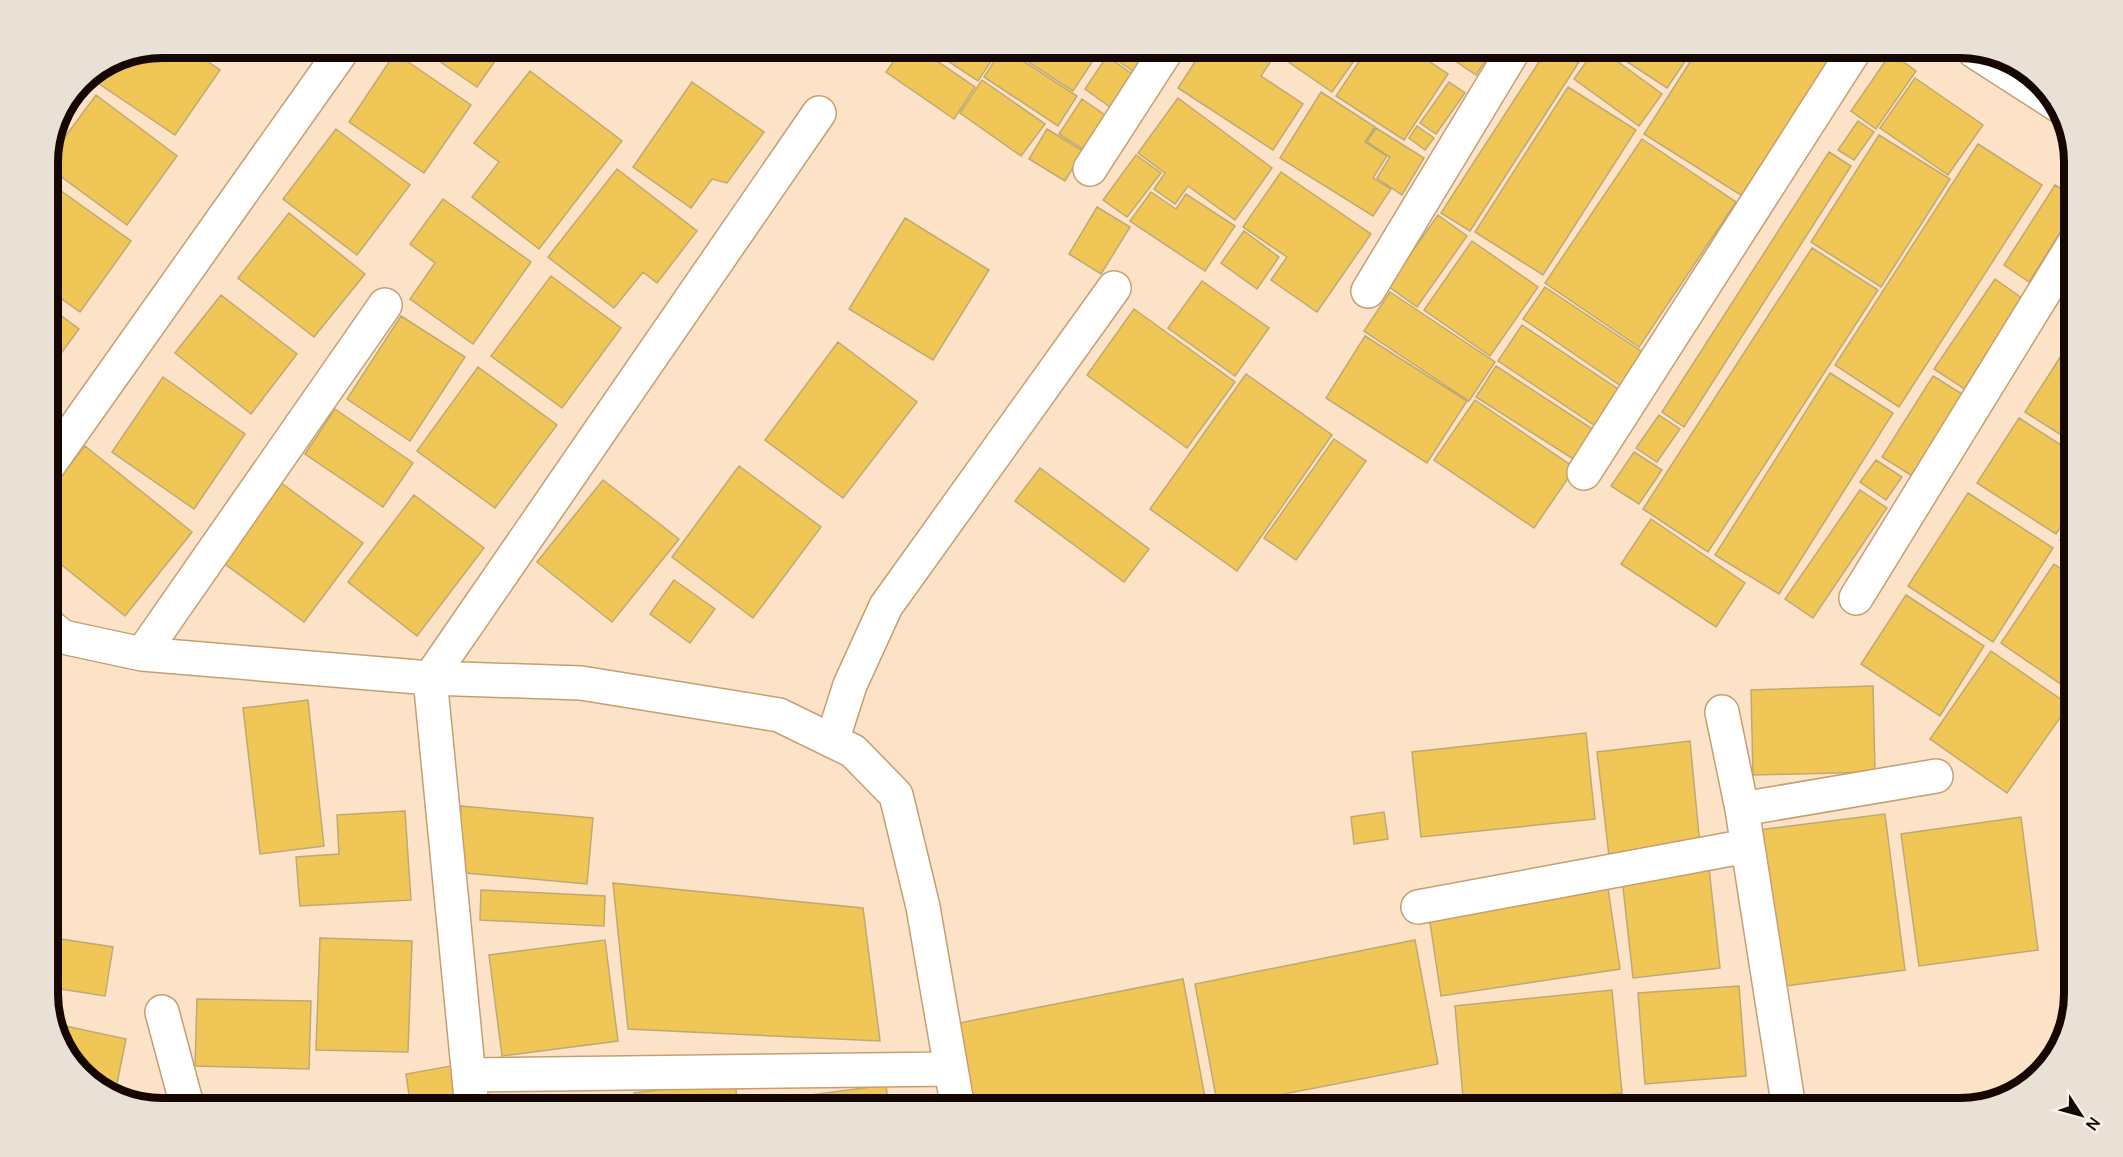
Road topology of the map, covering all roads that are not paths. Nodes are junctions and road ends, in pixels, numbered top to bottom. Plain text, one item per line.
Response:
1 (337, 58) edge
2 (1162, 58) edge
3 (1509, 58) edge
4 (1850, 58) edge
5 (1995, 64) edge
6 (2036, 91) edge
7 (819, 113) dead end
8 (1090, 169) dead end
9 (2064, 260) edge
10 (1114, 288) dead end
11 (1368, 291) dead end
12 (385, 305) dead end
13 (59, 450) edge
14 (1584, 473) dead end
15 (1856, 598) dead end
16 (59, 634) edge
17 (142, 654) junction
18 (430, 678) junction
19 (1722, 712) dead end
20 (832, 741) junction
21 (1936, 776) dead end
22 (1742, 809) junction
23 (1747, 846) junction
24 (1418, 907) dead end
25 (162, 1012) dead end
26 (951, 1068) junction
27 (469, 1075) junction
28 (185, 1098) edge
29 (471, 1098) edge
30 (956, 1098) edge
31 (1787, 1098) edge

1 - 13 street
2 - 8 street
3 - 11 street
4 - 14 street
5 - 6 street
7 - 18 street
9 - 15 street
10 - 20 street
12 - 17 street
16 - 17 street
17 - 18 street
18 - 20 street
18 - 27 street
19 - 22 street
20 - 26 street
21 - 22 street
22 - 23 street
23 - 24 street
23 - 31 street
25 - 28 street
26 - 27 street
26 - 30 street
27 - 29 street

